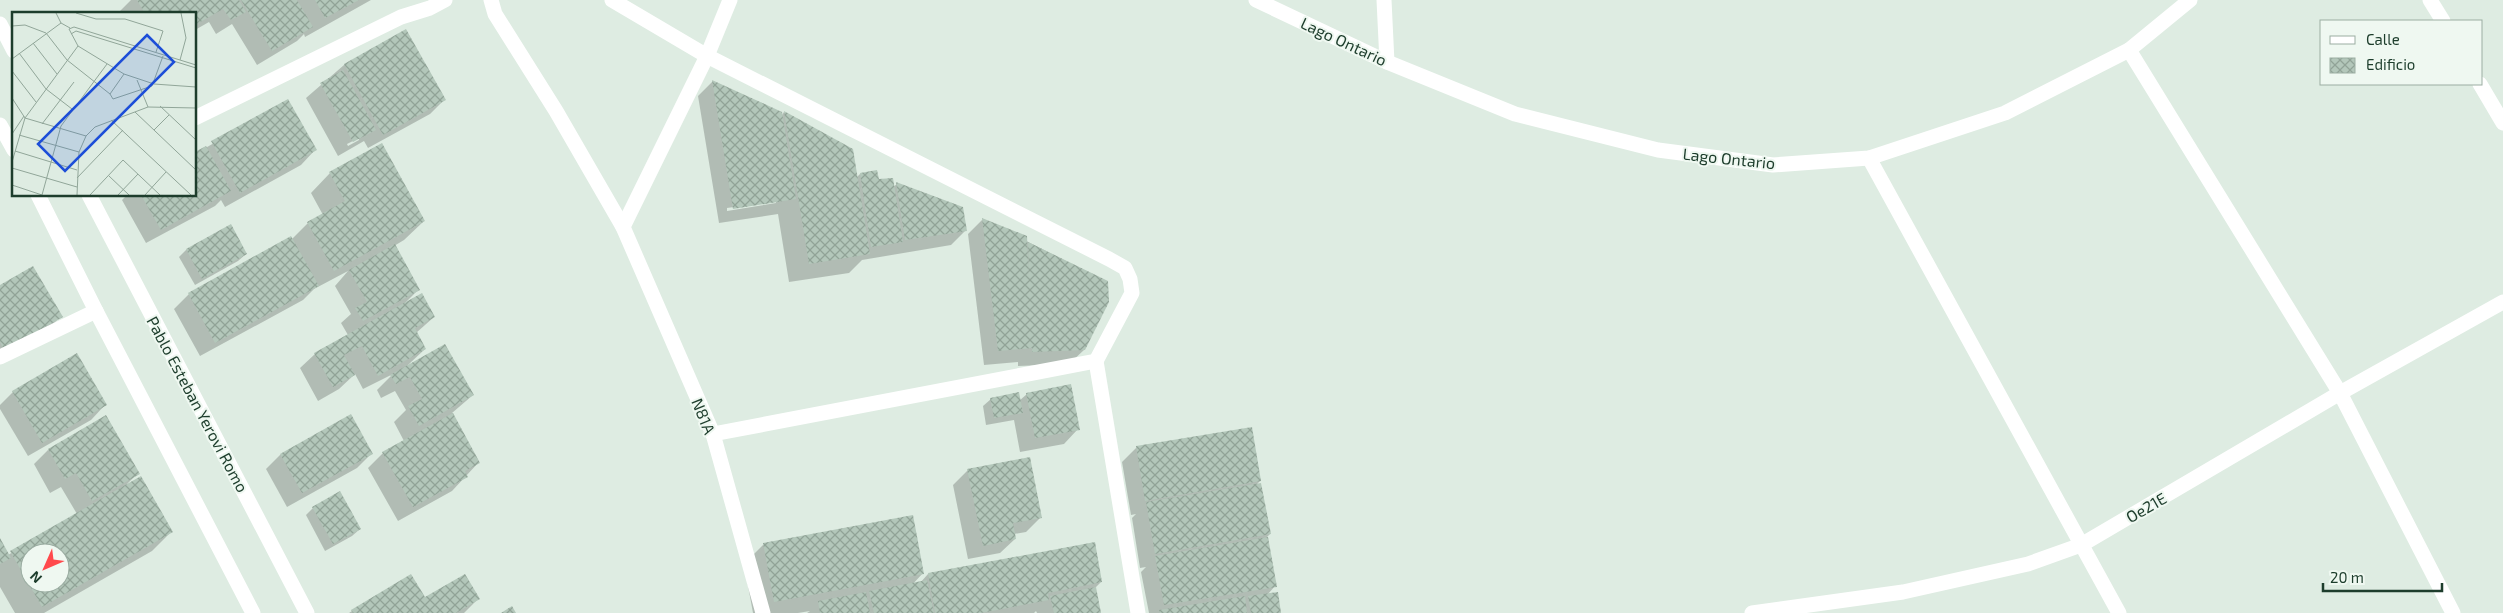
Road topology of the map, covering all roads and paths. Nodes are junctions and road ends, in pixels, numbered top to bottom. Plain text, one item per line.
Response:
1 (445, 0) edge
2 (491, 0) edge
3 (612, 0) edge
4 (730, 0) edge
5 (1256, 0) edge
6 (1384, 0) edge
7 (2190, 0) edge
8 (2430, 0) edge
9 (2442, 20) edge
10 (0, 24) edge
11 (12, 46) edge
12 (2129, 50) junction
13 (707, 56) junction
14 (1387, 62) junction
15 (2481, 85) edge
16 (196, 118) edge
17 (2503, 124) edge
18 (0, 125) edge
19 (12, 146) edge
20 (1869, 158) junction
21 (40, 196) edge
22 (90, 196) edge
23 (623, 226) junction
24 (2503, 302) edge
25 (96, 311) junction
26 (0, 357) edge
27 (1096, 361) junction
28 (2340, 393) junction
29 (712, 434) junction
30 (2081, 545) junction
31 (253, 613) edge
32 (307, 613) edge
33 (763, 613) edge
34 (1138, 613) edge
35 (1752, 613) edge
36 (2119, 613) edge
37 (2453, 613) edge

1 - 16 street
2 - 23 street, N81A
3 - 13 street
4 - 13 street
5 - 14 street, Lago Ontario
6 - 14 street
7 - 12 street, Lago Ontario
8 - 9 street
10 - 11 street
12 - 20 street, Lago Ontario
12 - 28 street
13 - 23 street
13 - 27 street
14 - 20 street, Lago Ontario
15 - 17 street
18 - 19 street
20 - 30 street
21 - 25 street
22 - 32 street, Pablo Esteban Yerovi Romo
23 - 29 street, N81A
24 - 28 street, Oe21E
25 - 26 street
25 - 31 street
27 - 29 street
27 - 34 street
28 - 30 street, Oe21E
28 - 37 street
29 - 33 street, N81A
30 - 35 street, Oe21E
30 - 36 street

